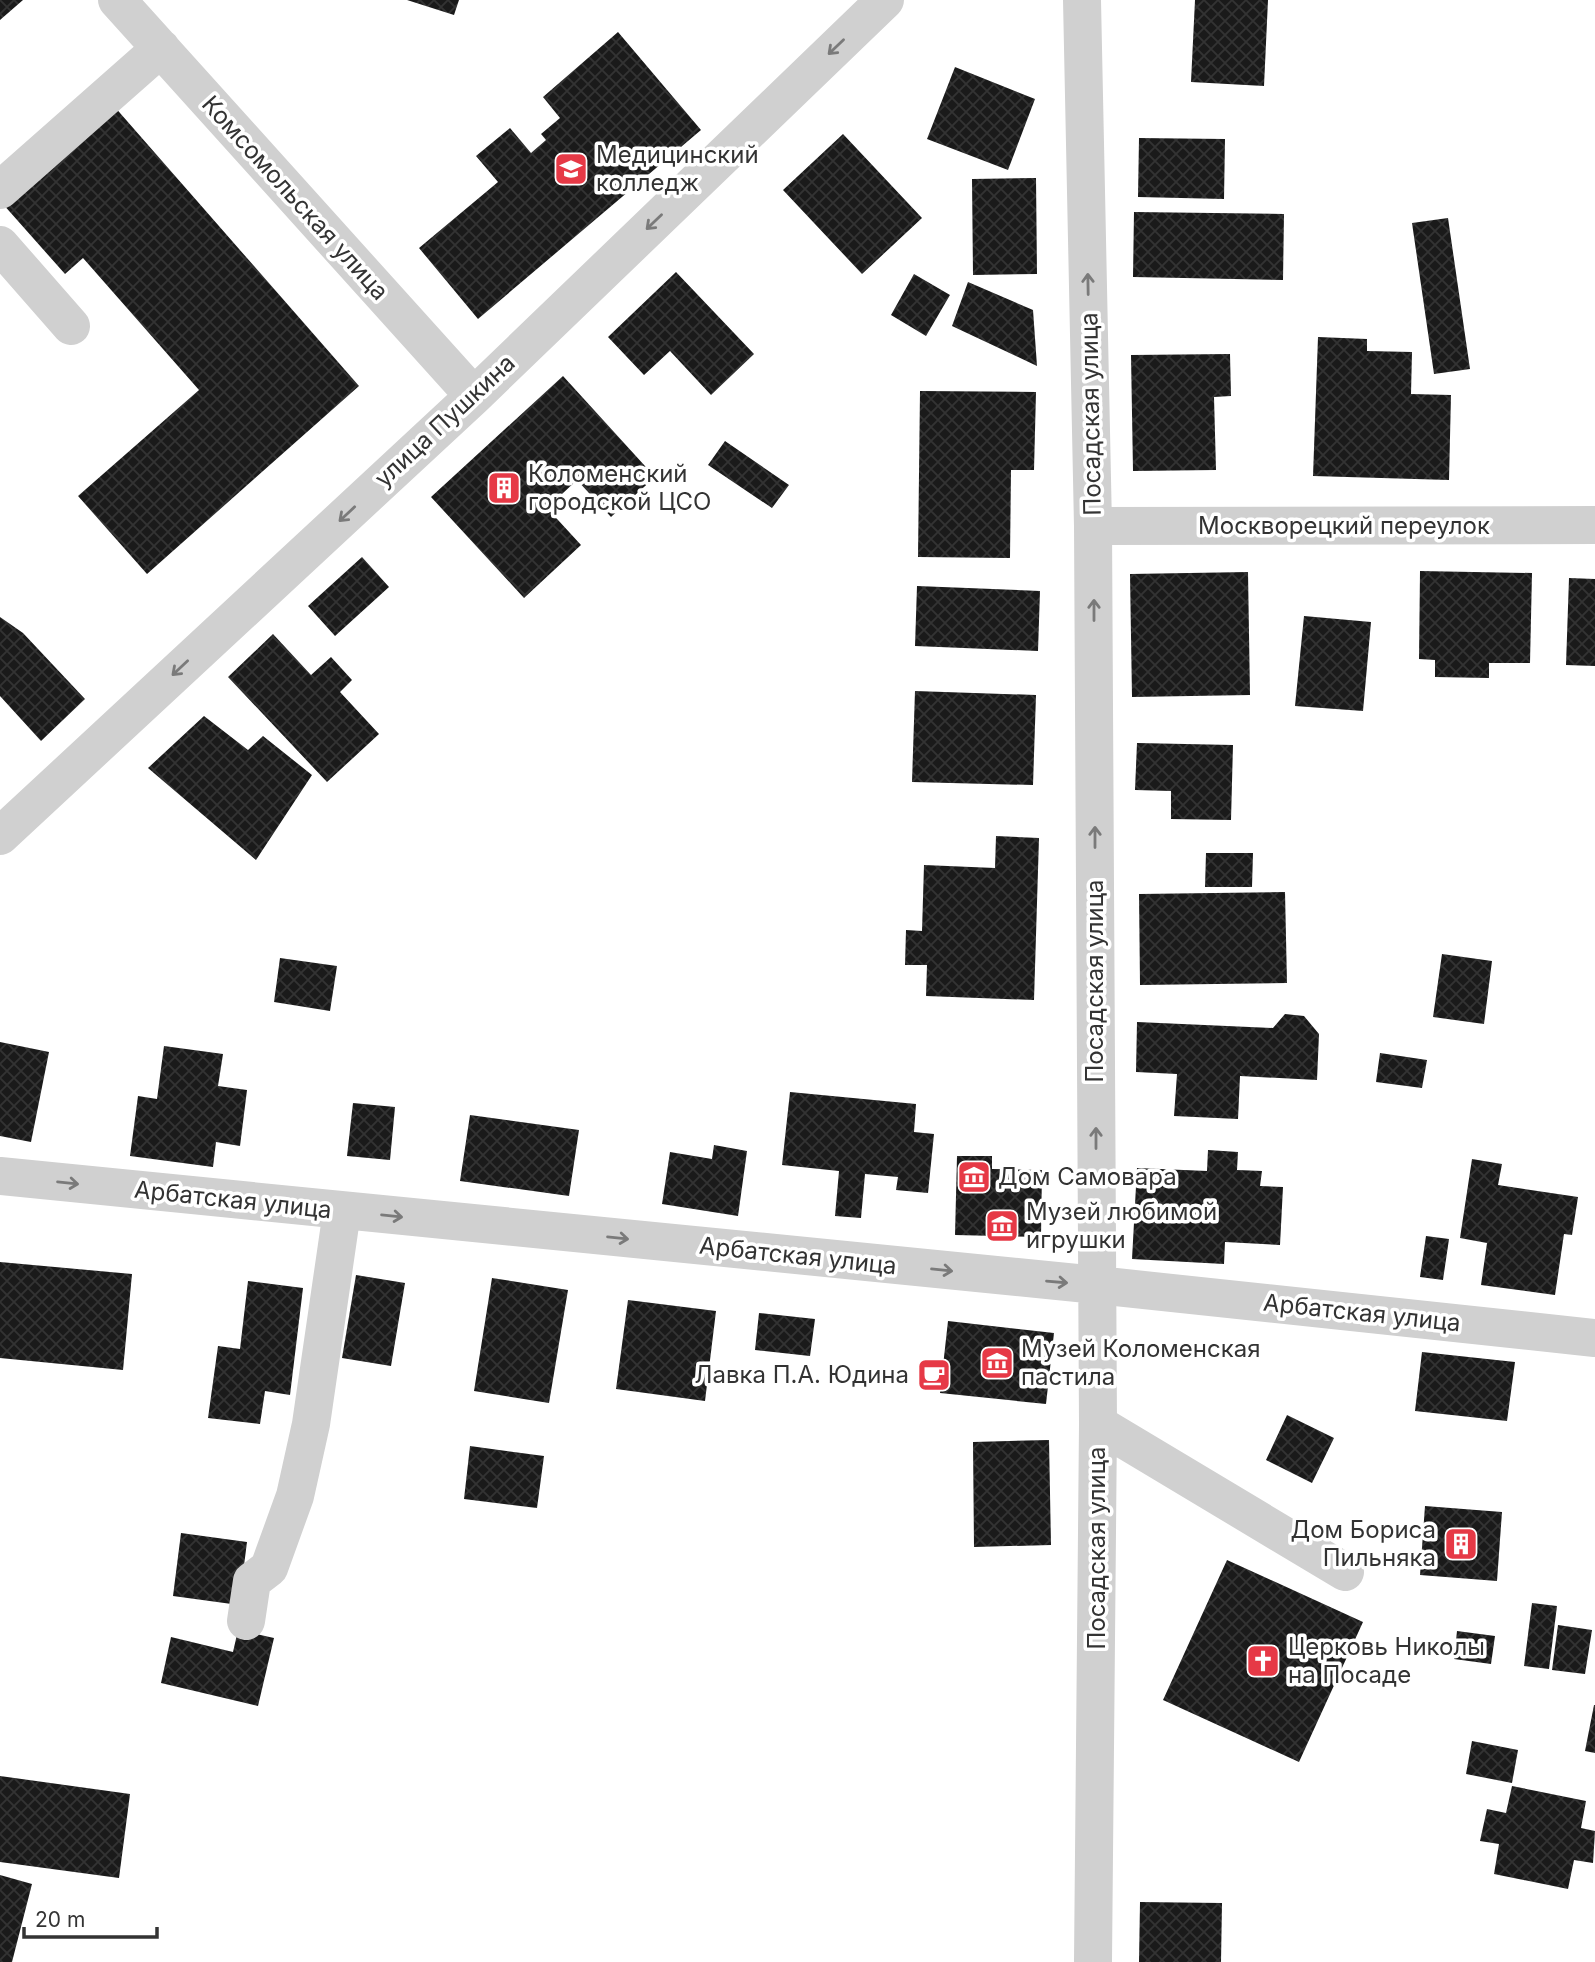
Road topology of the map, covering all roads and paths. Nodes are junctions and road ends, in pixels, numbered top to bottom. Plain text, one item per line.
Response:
1 (117, 0) edge
2 (885, 0) edge
3 (1082, 0) edge
4 (161, 48) junction
5 (0, 190) edge
6 (0, 245) edge
7 (71, 326) dead end
8 (474, 396) junction
9 (1595, 525) edge
10 (1093, 526) junction
11 (0, 836) edge
12 (0, 1176) edge
13 (342, 1211) junction
14 (1097, 1285) junction
15 (1595, 1338) edge
16 (1098, 1424) junction
17 (1345, 1572) dead end
18 (246, 1621) dead end
19 (1093, 1962) edge

1 - 4 street, Комсомольская улица
2 -> 8 street, улица Пушкина
10 -> 3 street, Посадская улица
4 - 5 street
4 - 8 street, Комсомольская улица
6 - 7 street
8 -> 11 street, улица Пушкина
9 - 10 street, Москворецкий переулок
14 -> 10 street, Посадская улица
12 -> 13 street, Арбатская улица
13 -> 14 street, Арбатская улица
13 - 18 street
14 - 15 street, Арбатская улица
14 - 16 street, Посадская улица
16 - 17 street
16 - 19 street, Посадская улица

